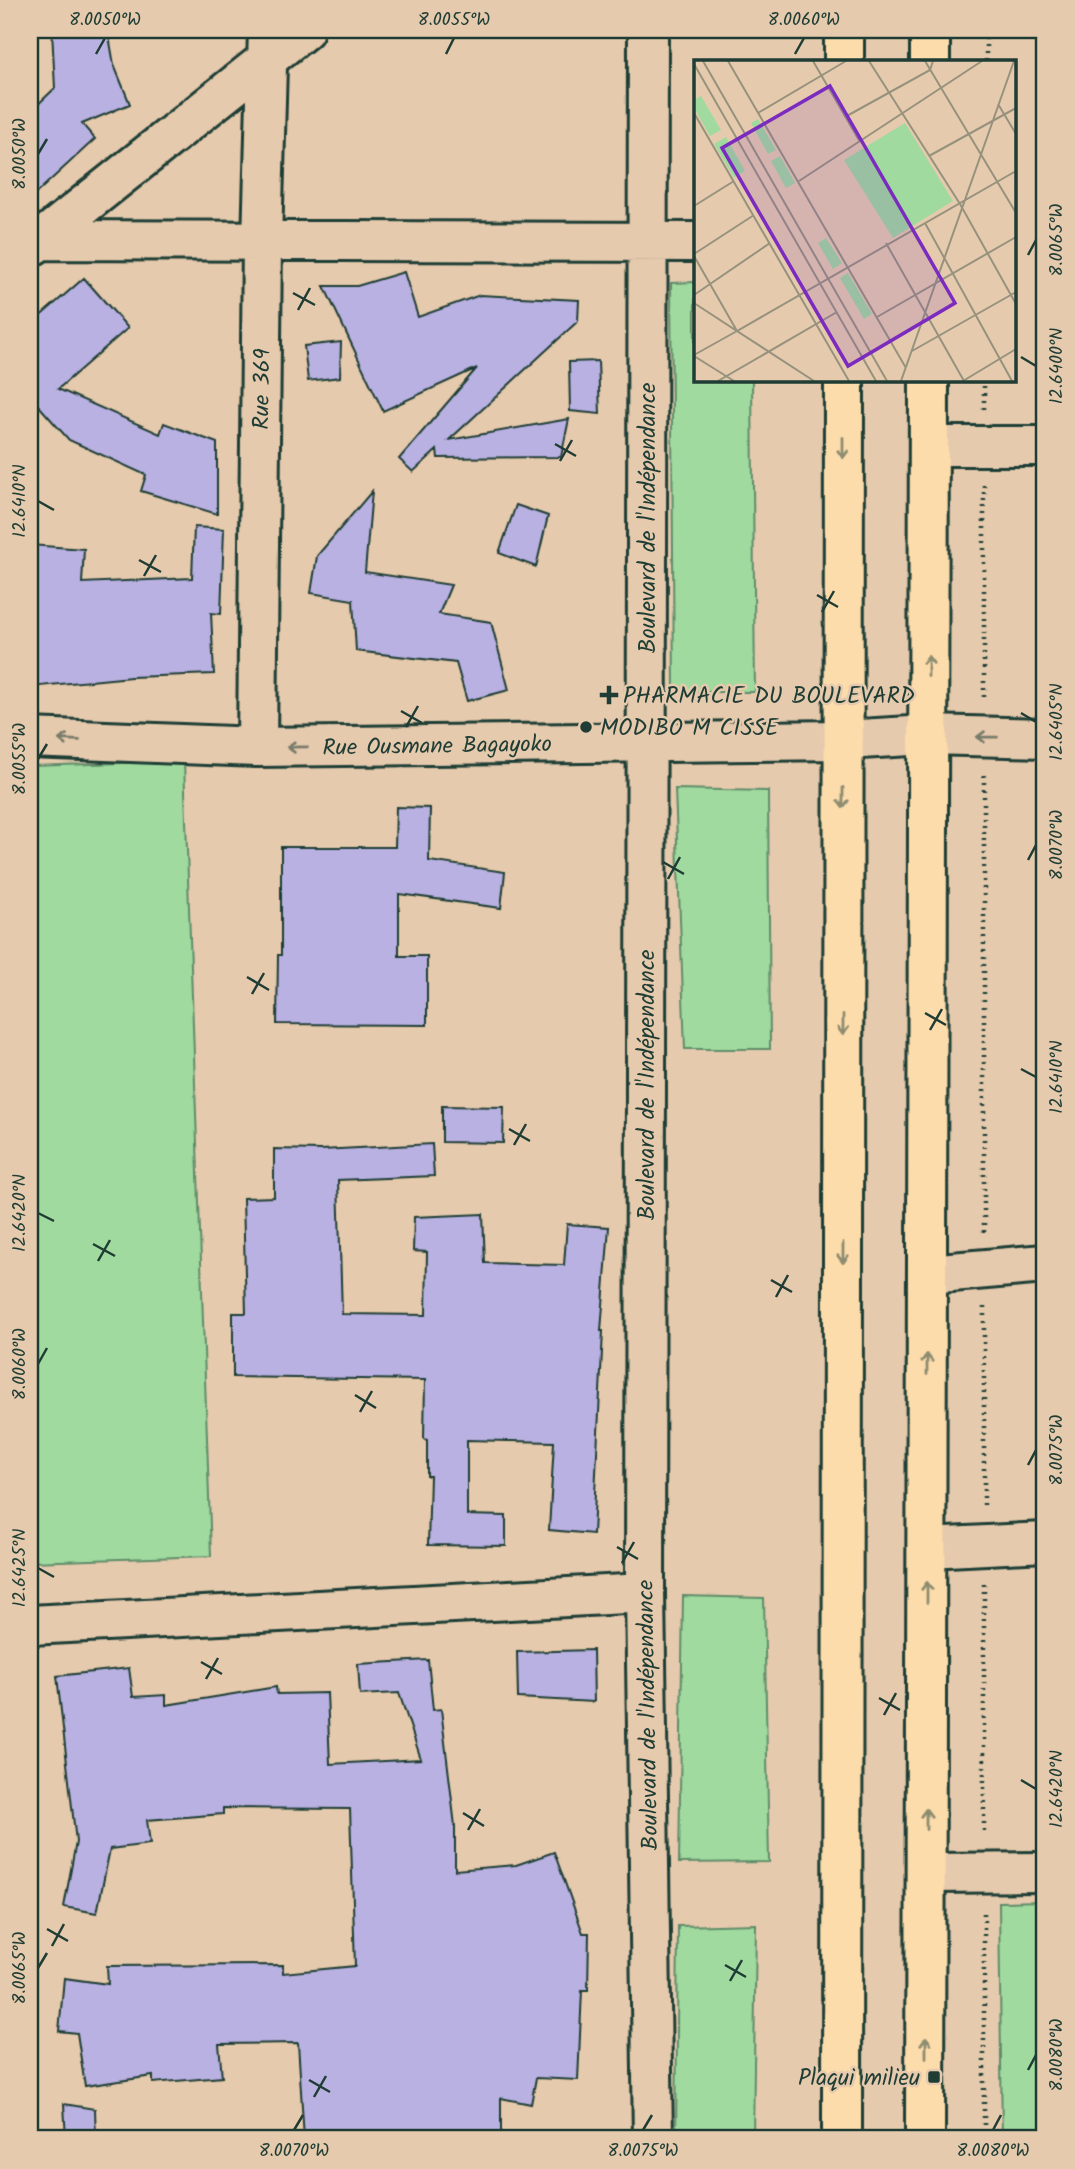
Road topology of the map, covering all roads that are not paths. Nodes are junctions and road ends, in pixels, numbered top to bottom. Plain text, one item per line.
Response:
1 (304, 30) edge
2 (648, 30) edge
3 (844, 30) edge
4 (930, 30) edge
5 (268, 45) edge
6 (844, 60) edge
7 (930, 60) edge
8 (262, 241) junction
9 (648, 242) junction
10 (694, 242) edge
11 (33, 243) edge
12 (844, 382) edge
13 (929, 382) edge
14 (929, 446) junction
15 (1045, 446) edge
16 (928, 735) junction
17 (30, 738) edge
18 (1045, 738) edge
19 (843, 740) junction
20 (647, 742) junction
21 (257, 747) junction
22 (1045, 1265) edge
23 (928, 1274) junction
24 (1045, 1542) edge
25 (927, 1548) junction
26 (645, 1593) junction
27 (30, 1625) edge
28 (1045, 1872) edge
29 (926, 1874) junction
30 (653, 2139) edge
31 (842, 2139) edge
32 (925, 2139) edge

1 - 5 street
2 - 9 street, Boulevard de l'Indépendance
3 - 6 highway
4 - 7 highway
5 - 8 street, Rue 369
5 - 11 street
8 - 9 street
8 - 11 street
8 - 21 street, Rue 369
9 - 10 street
9 - 20 street, Boulevard de l'Indépendance
12 -> 19 highway
13 - 14 highway
14 - 15 street
16 -> 14 highway
18 -> 16 street, Rue Ousmane Bagayoko
16 - 19 street, Rue Ousmane Bagayoko
16 - 23 highway
21 -> 17 street, Rue Ousmane Bagayoko
19 - 20 street, Rue Ousmane Bagayoko
19 -> 31 highway
20 -> 21 street, Rue Ousmane Bagayoko
20 - 26 street, Boulevard de l'Indépendance
22 - 23 street
25 -> 23 highway
24 - 25 street
29 -> 25 highway
26 - 27 street
26 - 30 street, Boulevard de l'Indépendance
28 - 29 street
32 -> 29 highway

